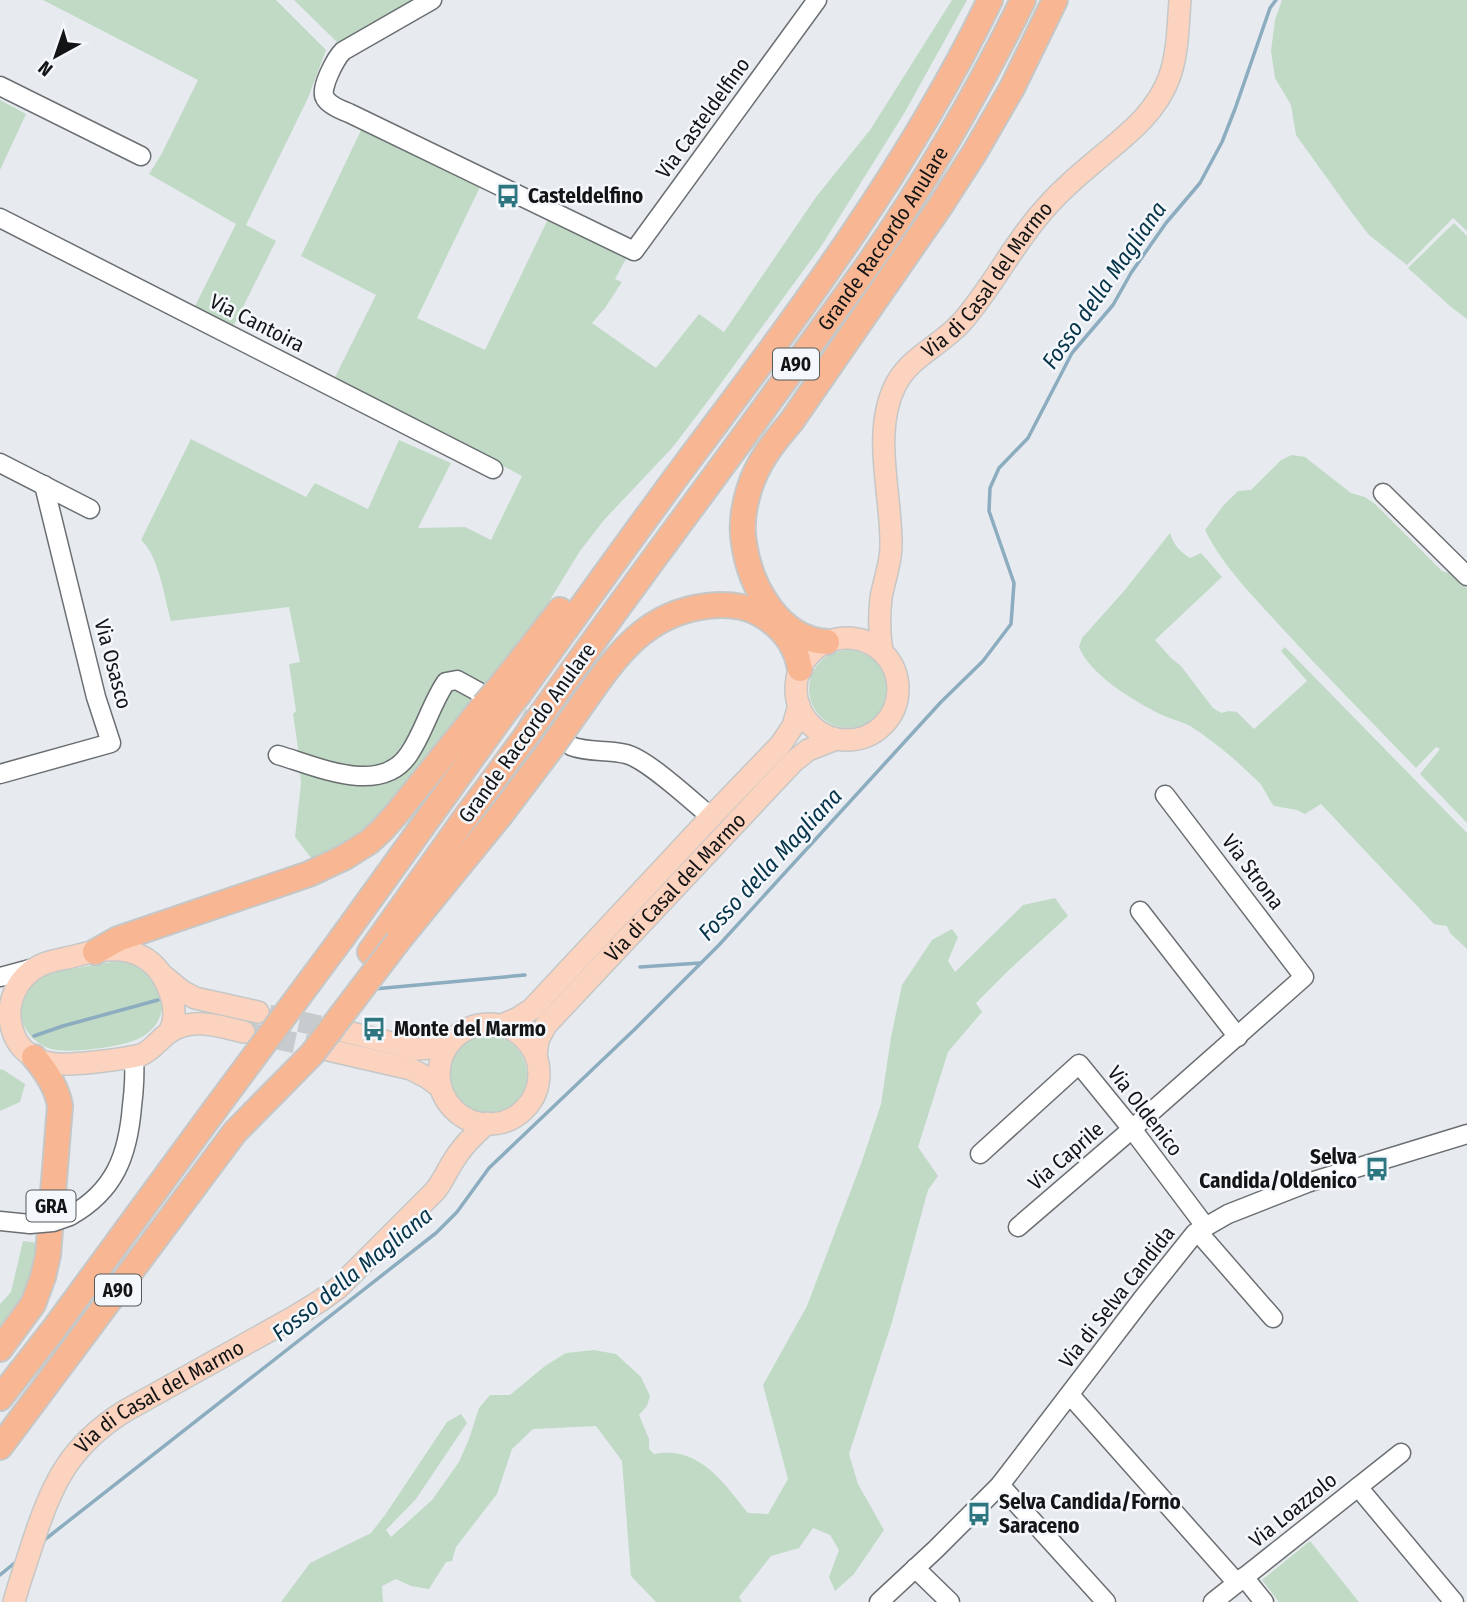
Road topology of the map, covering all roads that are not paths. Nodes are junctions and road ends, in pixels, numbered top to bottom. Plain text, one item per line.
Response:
1 (432, 0) edge
2 (817, 0) edge
3 (990, 0) edge
4 (1023, 0) edge
5 (1055, 0) edge
6 (1180, 0) edge
7 (0, 86) edge
8 (141, 156) dead end
9 (0, 218) edge
10 (0, 463) edge
11 (493, 468) dead end
12 (44, 485) junction
13 (1383, 493) dead end
14 (90, 509) dead end
15 (1467, 576) edge
16 (881, 596) junction
17 (853, 638) junction
18 (827, 642) junction
19 (882, 650) junction
20 (800, 668) junction
21 (497, 698) junction
22 (799, 705) junction
23 (836, 739) junction
24 (561, 747) junction
25 (278, 755) dead end
26 (0, 775) edge
27 (1166, 795) dead end
28 (711, 817) junction
29 (1140, 911) dead end
30 (95, 952) junction
31 (37, 967) junction
32 (163, 976) junction
33 (0, 977) edge
34 (1304, 977) joint
35 (258, 1012) tunnel mouth
36 (0, 1019) edge
37 (502, 1026) junction
38 (339, 1030) tunnel mouth
39 (170, 1031) junction
40 (244, 1032) tunnel mouth
41 (1238, 1037) junction
42 (452, 1040) junction
43 (324, 1049) tunnel mouth
44 (25, 1050) junction
45 (134, 1056) junction
46 (536, 1056) junction
47 (440, 1087) junction
48 (455, 1111) junction
49 (488, 1123) junction
50 (1132, 1129) junction
51 (235, 1132) junction
52 (1467, 1134) edge
53 (980, 1154) dead end
54 (455, 1157) junction
55 (0, 1220) edge
56 (1018, 1227) dead end
57 (1202, 1229) junction
58 (1273, 1318) dead end
59 (0, 1349) edge
60 (1070, 1395) junction
61 (0, 1398) edge
62 (0, 1447) edge
63 (1401, 1453) dead end
64 (1000, 1485) junction
65 (1358, 1487) junction
66 (915, 1567) junction
67 (1241, 1580) junction
68 (14, 1600) edge
69 (879, 1602) edge
70 (950, 1602) edge
71 (1106, 1602) edge
72 (1213, 1602) edge
73 (1264, 1602) edge
74 (1454, 1602) edge

1 - 2 street, Via Casteldelfino
3 - 21 highway, Grande Raccordo Anulare / A90
4 - 51 highway, Grande Raccordo Anulare / A90, bridge
5 - 18 highway
6 - 16 main road, Via di Casal del Marmo
7 - 8 street
9 - 11 street, Via Cantoira
10 - 12 street
12 - 14 street
12 - 26 street, Via Osasco
13 - 15 street
16 - 17 main road, Via di Casal del Marmo
16 - 19 main road, Via di Casal del Marmo
17 - 18 main road
17 - 19 main road
18 - 20 main road
19 - 23 main road
20 - 22 main road
20 - 24 highway, bridge
21 - 25 street
21 - 30 highway
21 - 61 highway, Grande Raccordo Anulare / A90, bridge
22 - 23 main road
22 - 28 main road, Via di Casal del Marmo
23 - 46 main road, Via di Casal del Marmo
24 - 28 street
24 - 51 highway, bridge
27 - 34 street, Via Strona
28 - 37 main road, Via di Casal del Marmo
29 - 41 street
30 - 31 main road
30 - 32 main road
31 - 33 street
31 - 44 main road
32 - 35 main road
32 - 39 main road
34 - 41 street, Via Caprile
36 - 44 street
37 - 42 main road
37 - 46 main road
38 - 42 main road
39 - 40 main road
39 - 45 main road
41 - 50 street, Via Caprile
42 - 47 main road
43 - 47 main road
44 - 45 main road
44 - 59 highway, GRA
45 - 55 street, bridge
46 - 49 main road
47 - 48 main road
48 - 49 main road
48 - 54 main road
49 - 54 main road, Via di Casal del Marmo
50 - 53 street, Via Oldenico
50 - 56 street, Via Caprile
50 - 57 street, Via Oldenico
51 - 62 highway, Grande Raccordo Anulare / A90
52 - 57 street, Via di Selva Candida
54 - 68 main road, Via di Casal del Marmo
57 - 58 street, Via Oldenico
57 - 60 street, Via di Selva Candida
60 - 64 street, Via di Selva Candida
60 - 67 street
63 - 65 street, Via Loazzolo
64 - 66 street, Via di Selva Candida
64 - 71 street
65 - 67 street, Via Loazzolo
65 - 74 street
66 - 69 street, Via di Selva Candida
66 - 70 street
67 - 72 street, Via Loazzolo
67 - 73 street

